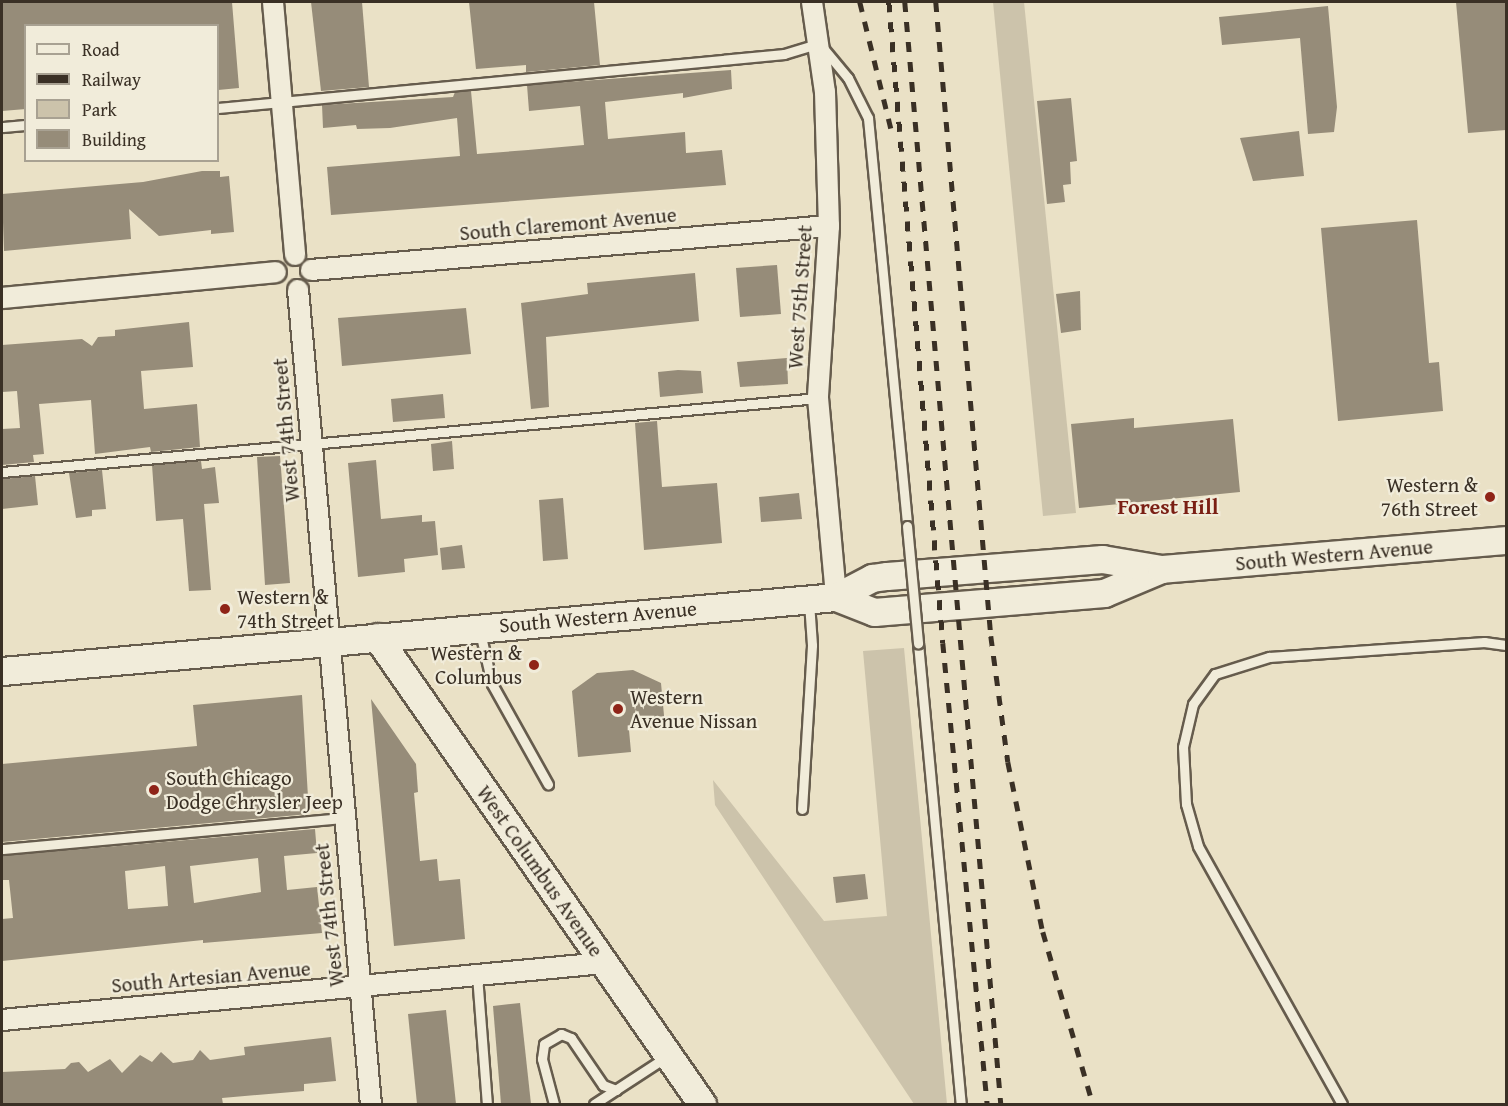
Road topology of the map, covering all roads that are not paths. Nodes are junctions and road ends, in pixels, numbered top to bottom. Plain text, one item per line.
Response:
1 (273, 2) edge
2 (813, 2) edge
3 (819, 43) junction
4 (282, 103) junction
5 (219, 108) edge
6 (24, 125) edge
7 (2, 127) edge
8 (829, 226) junction
9 (295, 255) junction
10 (310, 270) junction
11 (276, 272) junction
12 (298, 290) junction
13 (2, 298) edge
14 (818, 398) junction
15 (311, 444) junction
16 (2, 472) edge
17 (1506, 540) edge
18 (836, 597) junction
19 (808, 599) junction
20 (478, 627) junction
21 (377, 637) junction
22 (329, 641) junction
23 (1506, 645) edge
24 (2, 671) edge
25 (548, 784) dead end
26 (802, 809) dead end
27 (344, 818) junction
28 (2, 849) edge
29 (604, 963) junction
30 (477, 975) junction
31 (361, 988) junction
32 (2, 1020) edge
33 (668, 1055) junction
34 (616, 1090) junction
35 (371, 1104) edge
36 (487, 1104) edge
37 (554, 1104) edge
38 (594, 1104) edge
39 (702, 1104) edge
40 (961, 1104) edge
41 (1342, 1104) edge

1 - 4 street
2 - 3 street, West 75th Street
3 - 4 lane
3 - 8 street, West 75th Street
3 - 40 lane, bridge
4 - 5 lane
4 - 9 street
6 - 7 lane
8 - 10 street, South Claremont Avenue
8 - 14 street, West 75th Street
9 - 10 street
9 - 11 street
10 - 12 street
11 - 12 street
11 - 13 street
12 - 15 street, West 74th Street
14 - 15 lane
14 - 18 street, West 75th Street
15 - 16 lane
15 - 22 street, West 74th Street
17 - 18 main road, South Western Avenue
18 - 19 main road, South Western Avenue
19 - 20 main road, South Western Avenue
19 - 26 lane
20 - 21 main road, South Western Avenue
20 - 25 lane
21 - 22 main road, South Western Avenue
21 - 29 main road, West Columbus Avenue
22 - 24 main road, South Western Avenue
22 - 27 street, West 74th Street
23 - 41 lane
27 - 28 lane
27 - 31 street, West 74th Street
29 - 30 street, South Artesian Avenue
29 - 33 main road, West Columbus Avenue
30 - 31 street, South Artesian Avenue
30 - 36 lane
31 - 32 street, South Artesian Avenue
31 - 35 street, West 74th Street
33 - 34 lane
33 - 39 main road, West Columbus Avenue
34 - 37 lane
34 - 38 lane

